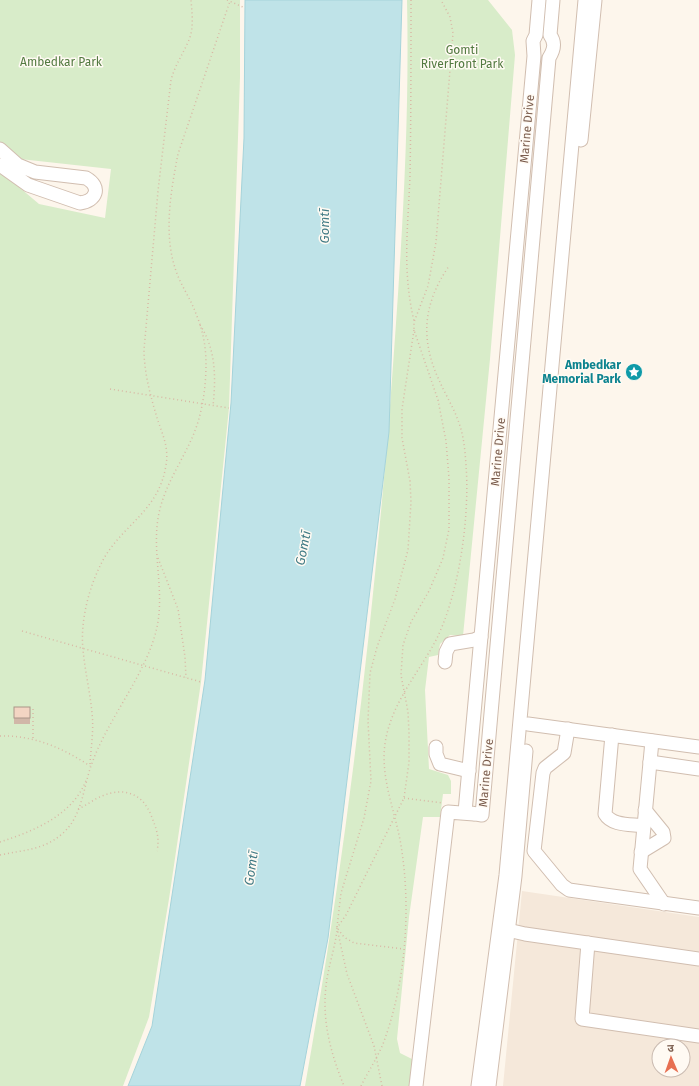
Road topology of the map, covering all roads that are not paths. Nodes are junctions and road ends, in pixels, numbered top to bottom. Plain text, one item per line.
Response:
1 (539, 0) edge
2 (553, 0) edge
3 (585, 0) edge
4 (595, 0) edge
5 (0, 149) edge
6 (0, 165) edge
7 (500, 424) junction
8 (518, 426) junction
9 (481, 636) junction
10 (445, 662) dead end
11 (528, 724) junction
12 (568, 729) junction
13 (612, 735) junction
14 (652, 741) junction
15 (436, 747) dead end
16 (699, 747) edge
17 (650, 762) junction
18 (699, 769) edge
19 (469, 771) junction
20 (645, 810) junction
21 (474, 814) junction
22 (644, 826) junction
23 (641, 852) junction
24 (664, 904) junction
25 (699, 908) edge
26 (508, 930) junction
27 (588, 943) junction
28 (699, 959) edge
29 (699, 1036) edge
30 (416, 1086) edge
31 (478, 1086) edge
32 (489, 1086) edge

1 - 7 street, Marine Drive
2 - 8 street, Marine Drive
3 - 31 street
4 - 11 street
5 - 6 street
7 - 8 street
7 - 9 street, Marine Drive
8 - 21 street, Marine Drive
9 - 10 street
9 - 19 street, Marine Drive
11 - 12 street
11 - 26 street
12 - 13 street
12 - 24 street
13 - 14 street
13 - 22 street
14 - 16 street
14 - 17 street
15 - 19 street
17 - 18 street
17 - 20 street
19 - 21 street, Marine Drive
20 - 22 street
20 - 23 street
21 - 30 street
22 - 23 street
23 - 24 street
24 - 25 street
26 - 27 street
26 - 32 street
27 - 28 street
27 - 29 street

